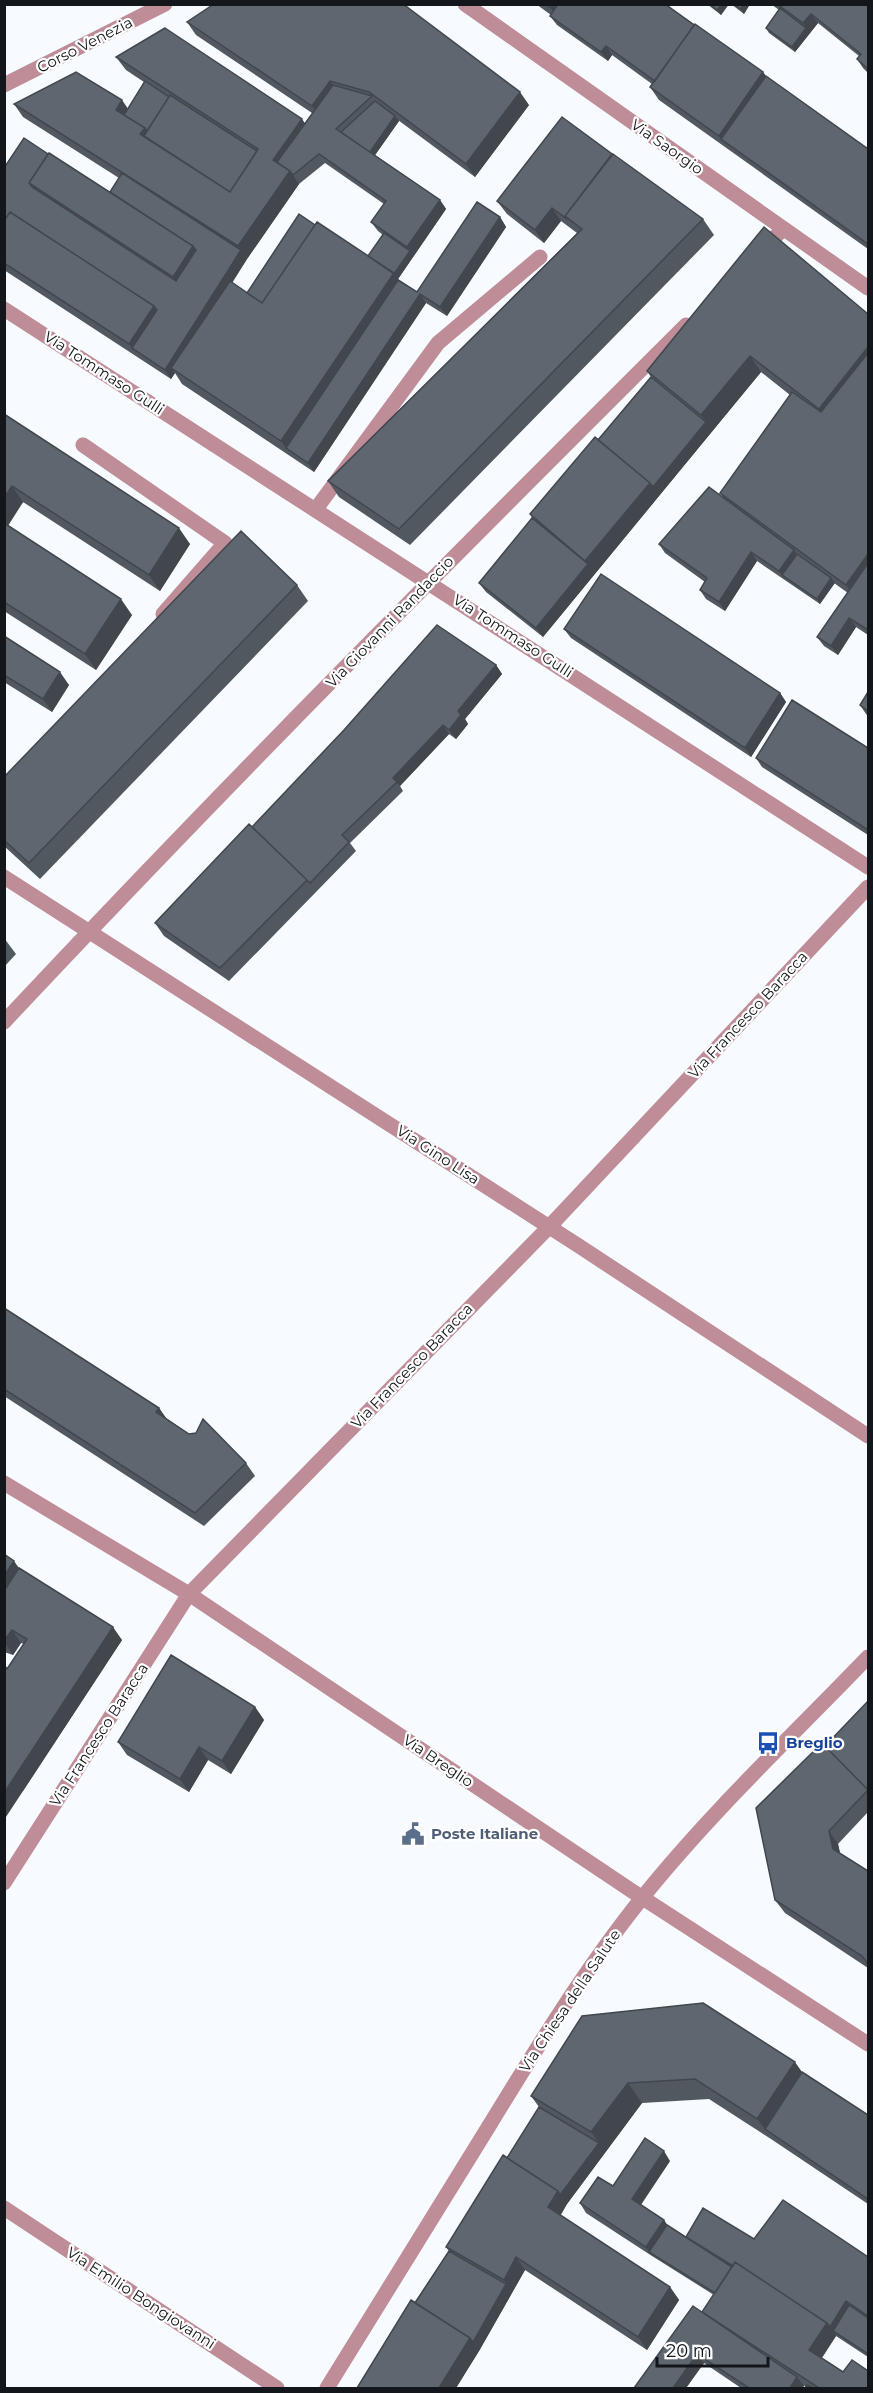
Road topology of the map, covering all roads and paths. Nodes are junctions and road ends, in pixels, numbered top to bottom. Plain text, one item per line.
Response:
1 (165, 4) edge
2 (465, 4) edge
3 (4, 85) edge
4 (783, 229) junction
5 (540, 257) dead end
6 (749, 262) edge
7 (868, 288) edge
8 (4, 309) edge
9 (699, 313) edge
10 (83, 445) dead end
11 (316, 509) junction
12 (428, 581) junction
13 (154, 622) edge
14 (868, 867) edge
15 (4, 877) edge
16 (868, 887) edge
17 (89, 932) junction
18 (4, 1022) edge
19 (549, 1227) junction
20 (868, 1436) edge
21 (4, 1483) edge
22 (189, 1594) junction
23 (868, 1657) edge
24 (4, 1883) edge
25 (642, 1898) junction
26 (868, 2044) edge
27 (4, 2208) edge
28 (277, 2388) edge
29 (327, 2388) edge

1 - 3 street, Corso Venezia
2 - 4 street, Via Saorgio
4 - 6 street
4 - 7 street, Via Saorgio
5 - 11 street
8 - 11 street, Via Tommaso Gulli
9 - 12 street, Via Giovanni Randaccio
10 - 13 street
11 - 12 street, Via Tommaso Gulli
12 - 14 street, Via Tommaso Gulli
12 - 17 street, Via Giovanni Randaccio
15 - 17 street, Via Gino Lisa
16 - 19 street, Via Francesco Baracca
17 - 18 street, Via Giovanni Randaccio
17 - 19 street, Via Gino Lisa
19 - 20 street, Via Gino Lisa
19 - 22 street, Via Francesco Baracca
21 - 22 street, Via Breglio
22 - 24 street, Via Francesco Baracca
22 - 25 street, Via Breglio
23 - 25 street, Via Chiesa della Salute
25 - 26 street, Via Breglio
25 - 29 street, Via Chiesa della Salute
27 - 28 street, Via Emilio Bongiovanni

